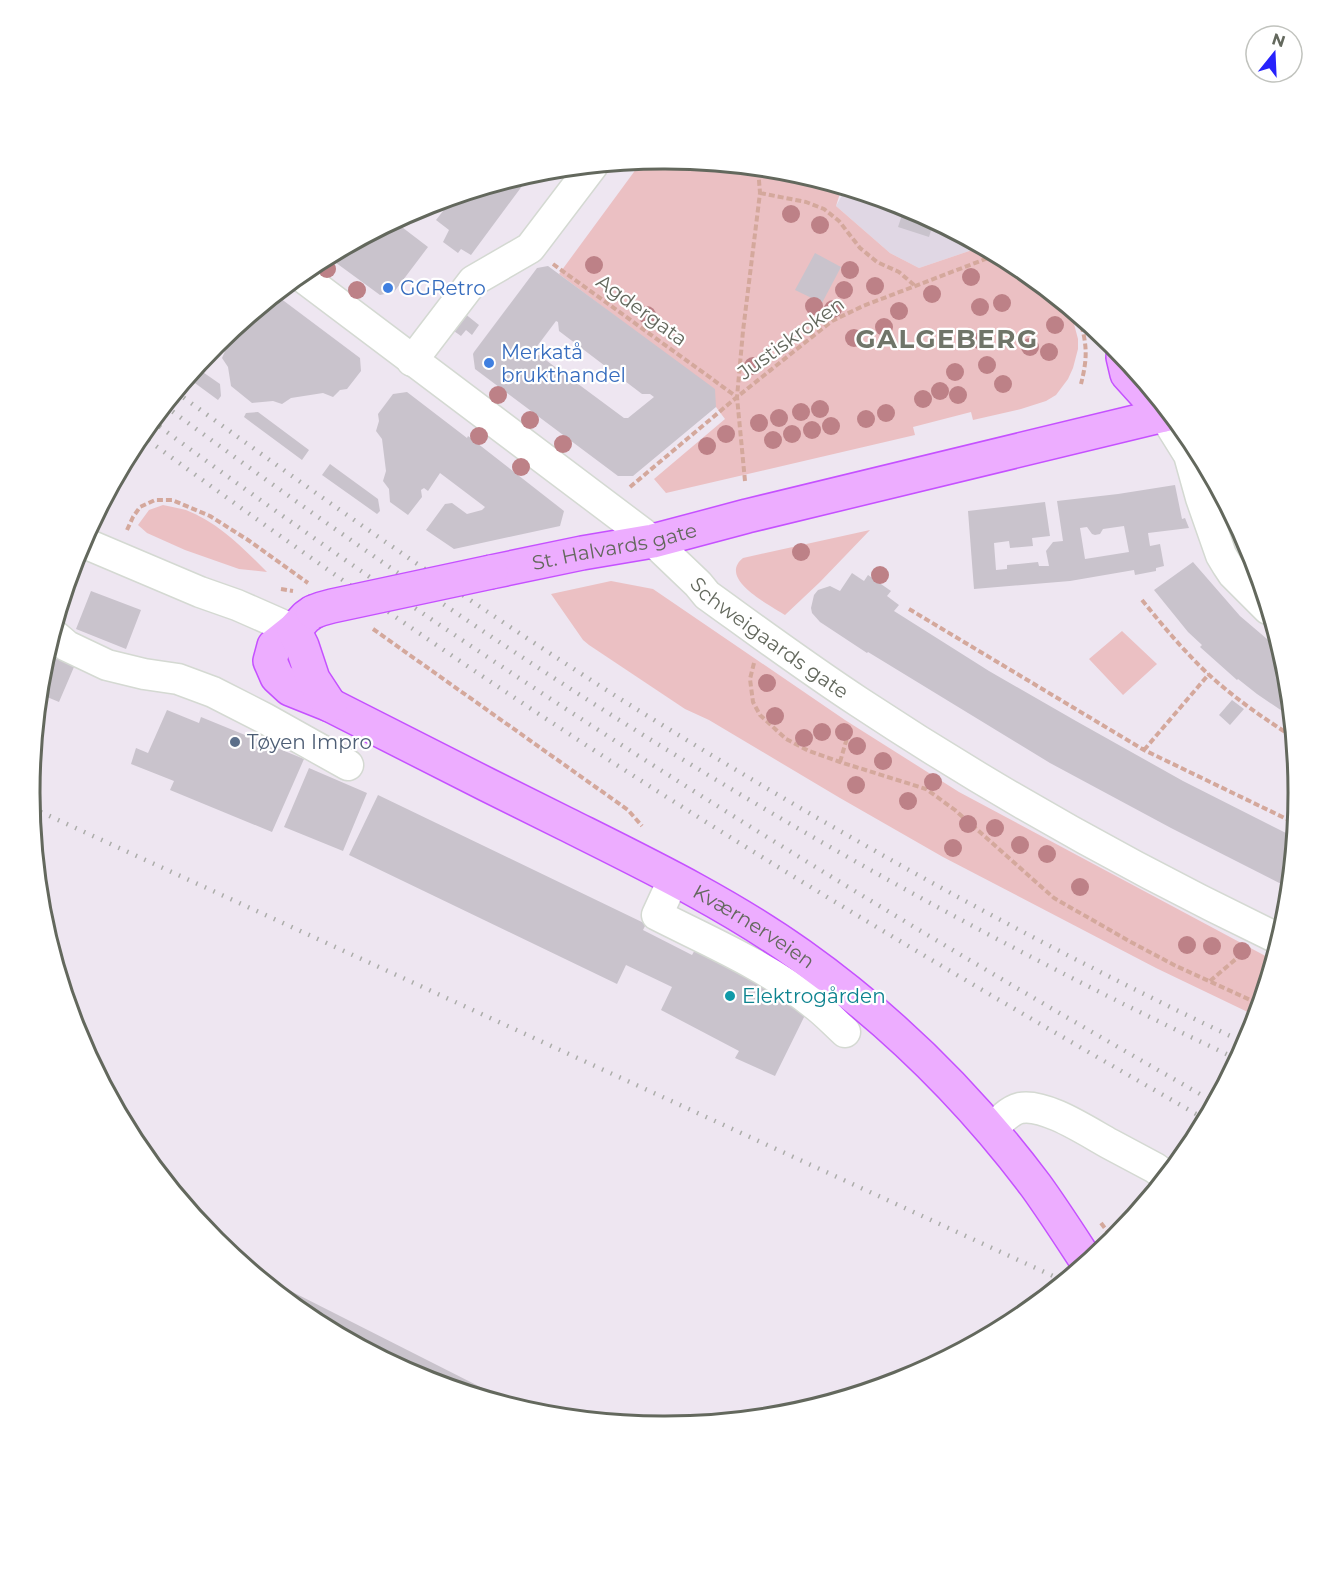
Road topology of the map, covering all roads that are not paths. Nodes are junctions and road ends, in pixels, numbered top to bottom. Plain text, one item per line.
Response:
1 (586, 174) edge
2 (308, 281) edge
3 (412, 361) junction
4 (1160, 414) edge
5 (1190, 459) edge
6 (652, 541) junction
7 (91, 547) edge
8 (200, 592) junction
9 (1255, 596) edge
10 (307, 610) junction
11 (60, 640) edge
12 (270, 661) junction
13 (330, 705) junction
14 (348, 765) dead end
15 (674, 878) junction
16 (1271, 935) edge
17 (845, 1032) dead end
18 (991, 1131) junction
19 (1160, 1171) edge
20 (1082, 1255) edge

1 - 3 street
2 - 3 street, Schweigaards gate
3 - 6 street, Schweigaards gate
4 - 6 main road, St. Halvards gate
5 - 9 street
6 - 10 main road, St. Halvards gate, bridge
6 - 16 street, Schweigaards gate
7 - 8 street
8 - 10 street
8 - 12 street
10 - 12 main road
10 - 13 main road
11 - 14 street
12 - 13 main road, Kværnerveien
13 - 15 main road, Kværnerveien
15 - 17 street
15 - 18 main road, Kværnerveien
18 - 19 street
18 - 20 main road, Kværnerveien

